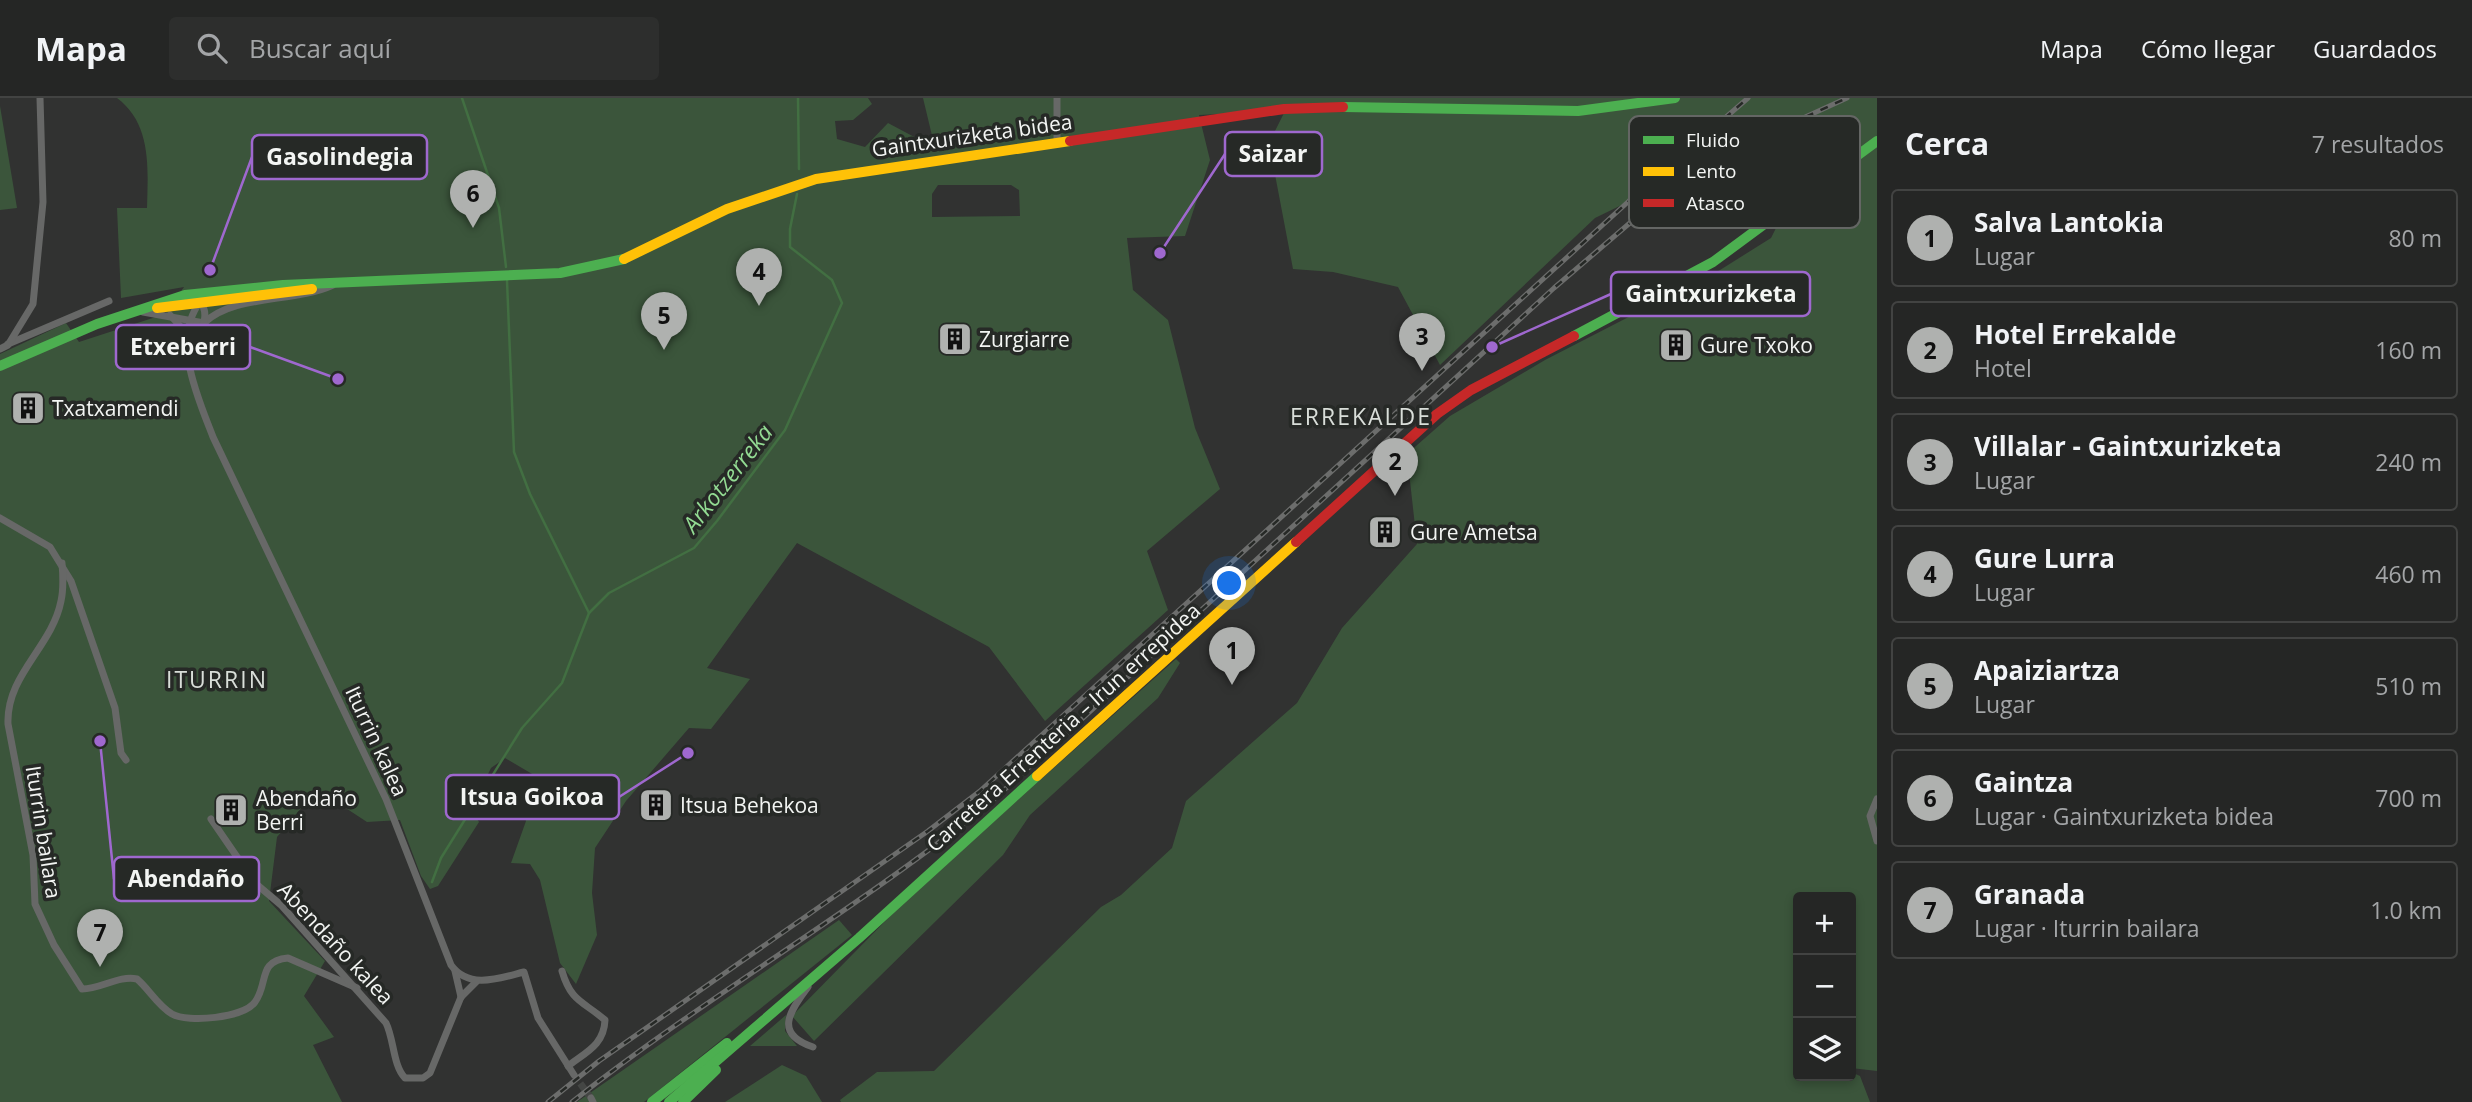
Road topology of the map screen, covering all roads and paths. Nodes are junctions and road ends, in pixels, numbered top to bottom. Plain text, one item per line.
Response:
1 (40, 98) edge
2 (1057, 98) edge
3 (1675, 98) edge
4 (1399, 102) edge
5 (1877, 141) edge
6 (1057, 142) junction
7 (1860, 154) edge
8 (1759, 228) edge
9 (333, 285) junction
10 (242, 289) junction
11 (185, 295) junction
12 (109, 301) dead end
13 (200, 302) junction
14 (132, 312) junction
15 (169, 314) junction
16 (190, 320) junction
17 (204, 323) junction
18 (187, 345) junction
19 (4, 347) edge
20 (189, 357) junction
21 (0, 366) edge
22 (0, 518) edge
23 (62, 563) junction
24 (126, 760) dead end
25 (1877, 799) edge
26 (211, 818) dead end
27 (1877, 841) edge
28 (455, 970) junction
29 (562, 971) dead end
30 (818, 974) junction
31 (477, 981) junction
32 (356, 988) junction
33 (461, 997) junction
34 (762, 1022) junction
35 (741, 1040) junction
36 (813, 1047) dead end
37 (568, 1066) junction
38 (574, 1075) tunnel mouth
39 (652, 1102) edge
40 (669, 1102) edge
41 (683, 1102) edge

1 - 19 street
2 - 6 street
3 - 4 main road, Gaintxurizketa bidea
4 - 6 main road, Gaintxurizketa bidea
5 - 7 main road, Carretera Errenteria – Irun errepidea
6 - 9 main road, Gaintxurizketa bidea
8 - 30 main road, Carretera Errenteria – Irun errepidea
9 - 10 main road, Gaintxurizketa bidea
9 - 13 main road, Gaintxurizketa bidea
9 - 17 street
10 - 11 main road, Gaintxurizketa bidea
10 - 13 main road, Gaintxurizketa bidea
11 - 13 main road
11 - 14 main road, Gaintxurizketa bidea
12 - 19 street
13 - 14 main road, Gaintxurizketa bidea
13 - 16 street, Iturrin kalea
13 - 17 street
14 - 15 street
14 - 21 main road, Gaintxurizketa bidea
15 - 16 street
15 - 18 street, Iturrin kalea
16 - 17 street
16 - 18 street, Iturrin kalea
17 - 20 street
18 - 20 street, Iturrin kalea
20 - 28 street, Iturrin kalea
22 - 23 street
23 - 24 street
23 - 32 street, Iturrin bailara
25 - 27 street
26 - 32 street, Abendaño kalea
28 - 31 street
28 - 33 street, Iturrin kalea
29 - 37 street
30 - 34 main road, Carretera Errenteria – Irun errepidea
30 - 36 street
31 - 33 street
31 - 37 street
32 - 33 street, Abendaño kalea
34 - 35 main road, Carretera Errenteria – Irun errepidea
34 - 39 main road
35 - 40 main road, Carretera Errenteria – Irun errepidea
35 - 41 main road
37 - 38 street

